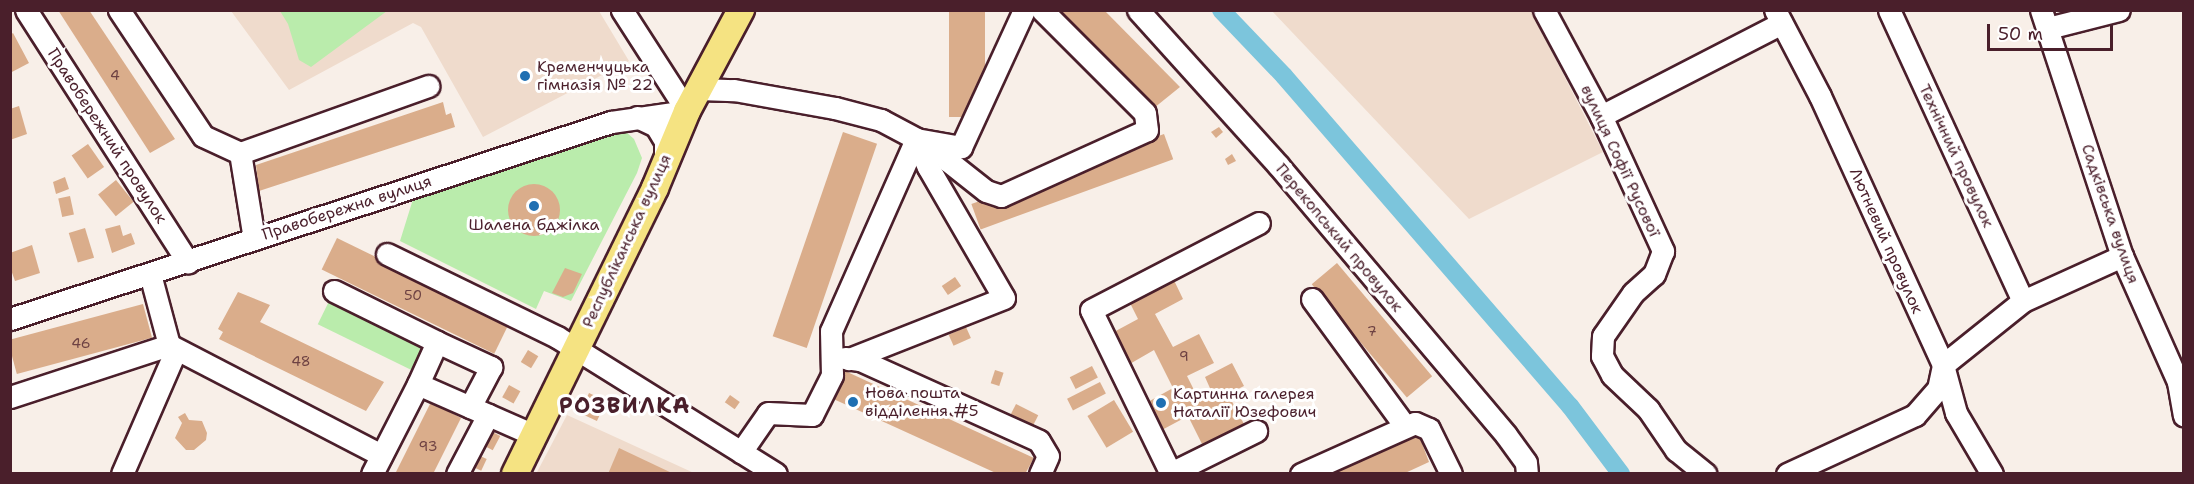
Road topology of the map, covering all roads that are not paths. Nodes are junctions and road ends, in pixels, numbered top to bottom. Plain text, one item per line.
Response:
1 (26, 10) edge
2 (119, 10) edge
3 (622, 10) edge
4 (741, 10) edge
5 (1024, 10) edge
6 (1042, 10) edge
7 (1138, 10) edge
8 (1544, 10) edge
9 (1889, 10) edge
10 (2119, 10) edge
11 (1778, 17) edge
12 (2044, 19) edge
13 (428, 86) dead end
14 (693, 100) junction
15 (1601, 116) junction
16 (637, 117) junction
17 (916, 139) junction
18 (937, 144) junction
19 (240, 153) junction
20 (665, 163) junction
21 (1259, 223) dead end
22 (254, 239) junction
23 (387, 254) dead end
24 (2122, 256) junction
25 (188, 262) junction
26 (150, 274) junction
27 (334, 291) dead end
28 (1312, 299) dead end
29 (2023, 301) junction
30 (10, 319) edge
31 (437, 342) junction
32 (172, 347) junction
33 (576, 350) junction
34 (841, 357) junction
35 (1943, 365) junction
36 (2181, 377) edge
37 (418, 384) junction
38 (10, 398) edge
39 (479, 411) junction
40 (2184, 414) edge
41 (1405, 426) junction
42 (1257, 431) dead end
43 (534, 435) junction
44 (741, 452) junction
45 (381, 455) junction
46 (1171, 473) edge
47 (122, 474) edge
48 (372, 474) edge
49 (457, 474) edge
50 (515, 474) edge
51 (776, 474) edge
52 (1040, 474) edge
53 (1301, 474) edge
54 (1451, 474) edge
55 (1527, 474) edge
56 (1706, 474) edge
57 (1787, 474) edge
58 (1992, 474) edge

1 - 25 street, Правобережний провулок
2 - 19 street
3 - 14 street
4 - 14 main road, Республіканська вулиця
5 - 18 street, Правобережна вулиця
6 - 18 street
7 - 55 street, Перекопський провулок
8 - 15 street, вулиця Софії Русової
9 - 29 street, Технічний провулок
10 - 12 street
11 - 15 street
11 - 35 street, Лютневий провулок
12 - 24 street, Садківська вулиця
13 - 19 street
14 - 16 street, Правобережна вулиця
14 - 17 street, Правобережна вулиця
14 - 20 main road, Республіканська вулиця
15 - 56 street, вулиця Софії Русової
16 - 20 street
16 - 22 street, Правобережна вулиця
17 - 18 street, Правобережна вулиця
17 - 34 street
17 - 34 street
19 - 22 street
20 - 33 main road, Республіканська вулиця
21 - 46 street
22 - 25 street, Правобережна вулиця
23 - 33 street
24 - 29 street
24 - 36 street, Садківська вулиця
25 - 26 street, Правобережна вулиця
26 - 30 street, Правобережна вулиця
26 - 32 street
27 - 31 street
28 - 41 street
29 - 35 street
31 - 37 street
31 - 39 street
32 - 38 street
32 - 45 street
32 - 47 street
33 - 43 main road, Республіканська вулиця
33 - 44 street
34 - 44 street
34 - 52 street
35 - 57 street
35 - 58 street, Лютневий провулок
36 - 40 street, Садківська вулиця
37 - 39 street
37 - 45 street
39 - 43 street
39 - 49 street
41 - 53 street
41 - 54 street
42 - 46 street
43 - 50 main road, Республіканська вулиця
44 - 51 street
45 - 48 street

